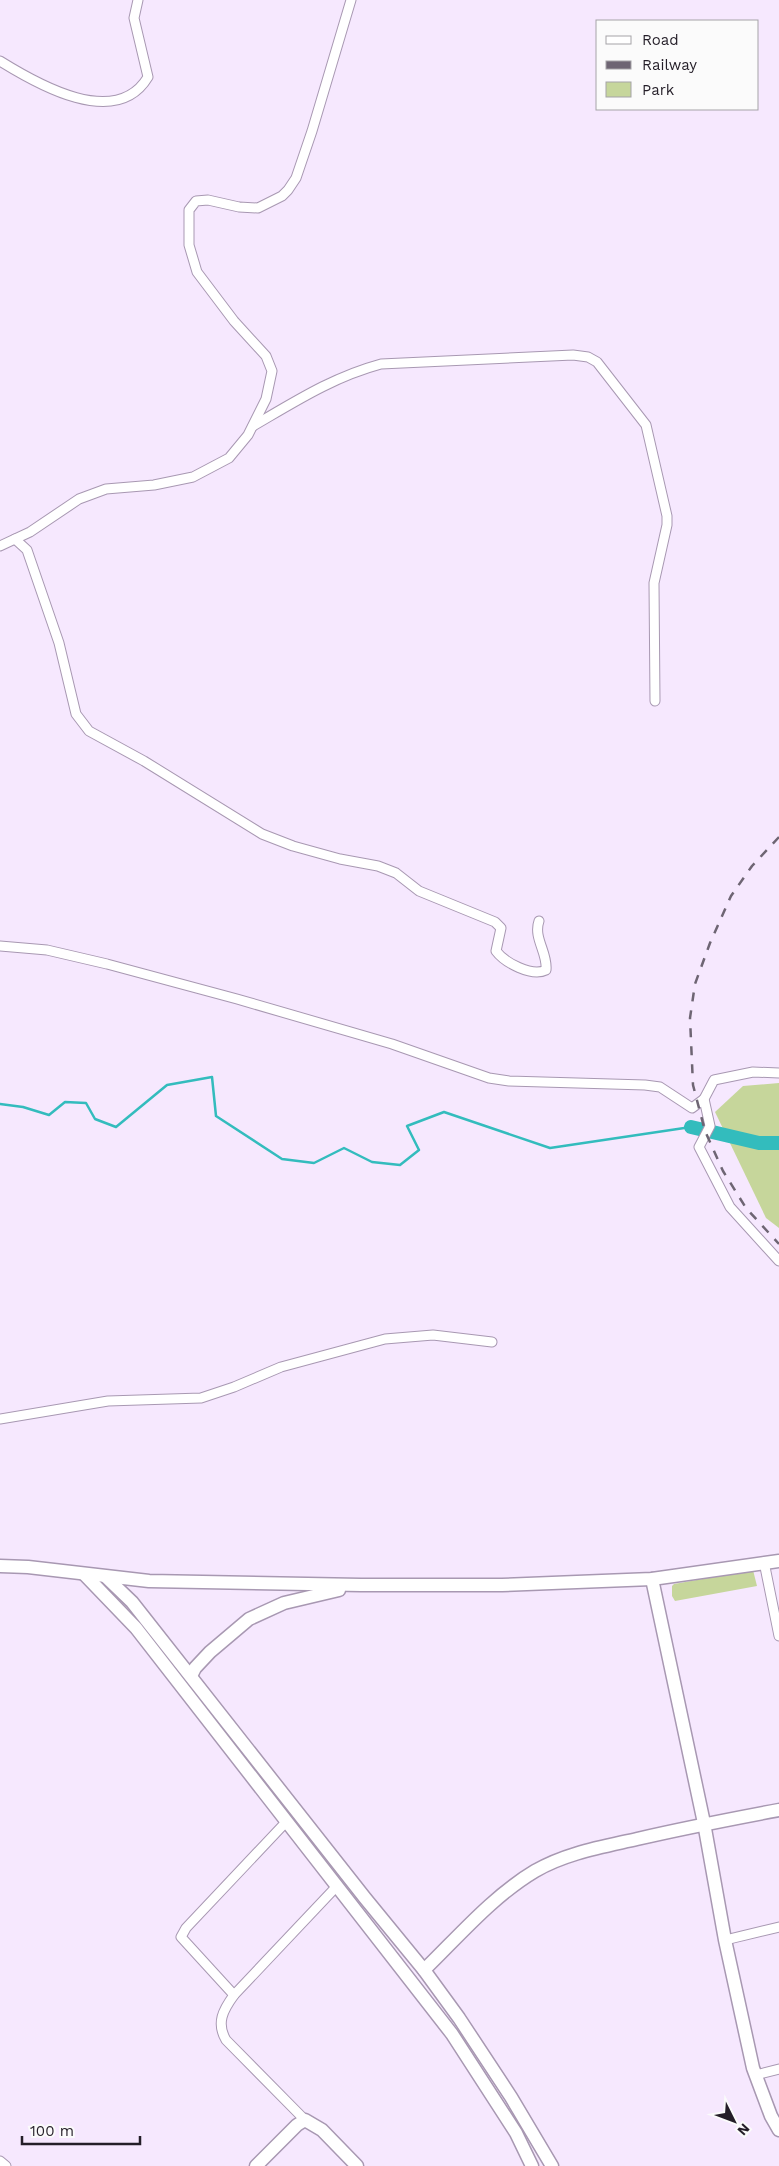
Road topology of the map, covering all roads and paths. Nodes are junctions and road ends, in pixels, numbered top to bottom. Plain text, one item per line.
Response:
1 (138, 0) edge
2 (351, 0) edge
3 (0, 60) edge
4 (253, 426) junction
5 (15, 539) junction
6 (0, 546) edge
7 (655, 701) dead end
8 (539, 921) dead end
9 (0, 946) edge
10 (779, 1073) edge
11 (704, 1098) junction
12 (779, 1260) edge
13 (492, 1342) dead end
14 (0, 1419) edge
15 (779, 1561) edge
16 (764, 1562) junction
17 (0, 1566) edge
18 (85, 1575) junction
19 (106, 1577) junction
20 (652, 1579) junction
21 (361, 1585) junction
22 (779, 1636) edge
23 (191, 1676) junction
24 (779, 1810) edge
25 (287, 1821) junction
26 (704, 1824) junction
27 (337, 1886) junction
28 (779, 1927) edge
29 (725, 1940) junction
30 (424, 1970) junction
31 (234, 1995) junction
32 (779, 2068) edge
33 (756, 2075) junction
34 (305, 2120) junction
35 (779, 2130) edge
36 (0, 2161) edge
37 (6, 2166) edge
38 (256, 2166) edge
39 (357, 2166) edge
40 (532, 2166) edge
41 (552, 2166) edge

1 - 3 street
2 - 4 street
4 - 5 street
4 - 7 street
5 - 6 street
5 - 8 street
9 - 11 street
10 - 11 street
11 - 12 street
13 - 14 street
15 - 16 main road
16 - 20 main road
16 - 22 street
17 - 18 main road
18 - 19 main road
18 - 25 main road
19 - 21 main road
19 - 23 main road
20 - 21 main road
20 - 26 main road
21 - 23 main road
23 - 30 main road
24 - 26 main road
25 - 27 main road
25 - 31 street
26 - 29 main road
26 - 30 main road
27 - 31 street
27 - 40 main road
28 - 29 street
29 - 33 main road
30 - 41 main road
31 - 34 street
32 - 33 street
33 - 35 main road
34 - 38 main road
34 - 39 main road
36 - 37 street

